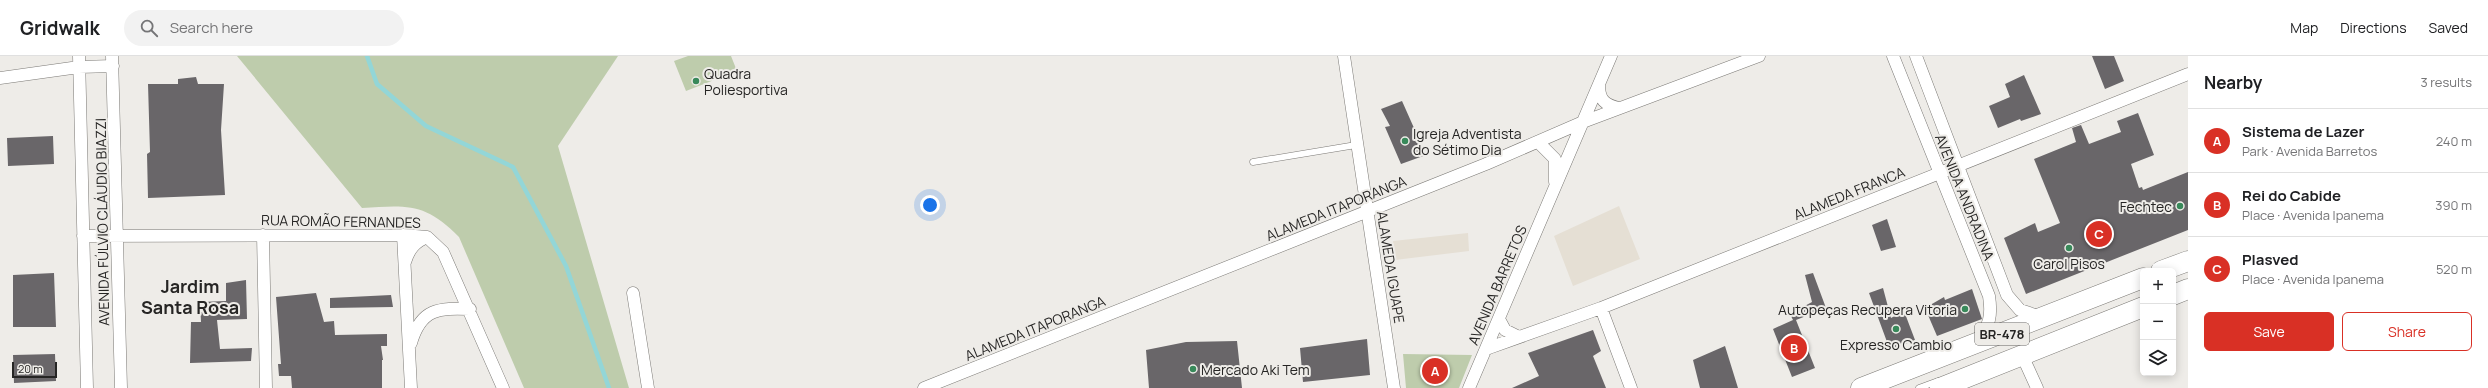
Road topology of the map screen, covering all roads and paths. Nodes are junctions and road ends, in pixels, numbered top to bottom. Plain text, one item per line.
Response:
1 (1344, 56) edge
2 (1611, 56) edge
3 (1759, 56) edge
4 (1893, 56) edge
5 (1916, 56) edge
6 (113, 61) edge
7 (79, 62) edge
8 (2188, 74) edge
9 (0, 78) edge
10 (1599, 85) junction
11 (1619, 108) junction
12 (1583, 122) junction
13 (1538, 142) junction
14 (1356, 145) junction
15 (1253, 162) dead end
16 (1959, 166) junction
17 (1939, 173) junction
18 (1553, 193) junction
19 (1367, 211) junction
20 (118, 235) junction
21 (264, 235) junction
22 (403, 235) junction
23 (83, 236) junction
24 (427, 237) junction
25 (2188, 260) edge
26 (405, 264) junction
27 (2168, 268) edge
28 (2140, 279) edge
29 (2188, 283) edge
30 (2176, 288) edge
31 (2188, 289) edge
32 (633, 293) dead end
33 (2176, 294) edge
34 (2140, 301) edge
35 (1601, 308) junction
36 (2140, 308) edge
37 (470, 309) junction
38 (2042, 318) junction
39 (1499, 319) junction
40 (1519, 337) junction
41 (1970, 346) junction
42 (410, 348) junction
43 (1486, 349) junction
44 (2022, 356) junction
45 (87, 388) edge
46 (121, 388) edge
47 (266, 388) edge
48 (411, 388) edge
49 (503, 388) edge
50 (648, 388) edge
51 (924, 388) edge
52 (1394, 388) edge
53 (1469, 388) edge
54 (1631, 388) edge
55 (1861, 388) edge
56 (1919, 388) edge
57 (1940, 388) edge
58 (2037, 388) edge

1 - 14 street, ALAMEDA IGUAPE
2 - 10 street, AVENIDA BARRETOS
3 - 11 street, ALAMEDA ITAPORANGA
4 - 17 street, AVENIDA ANDRADINA
5 - 16 street, AVENIDA ANDRADINA
6 - 7 street
6 - 20 street, AVENIDA FÚLVIO CLÁUDIO BIAZZI
7 - 9 street
7 - 23 street, AVENIDA FÚLVIO CLÁUDIO BIAZZI
8 - 16 street, ALAMEDA FRANCA
10 - 11 street
10 - 12 street, AVENIDA BARRETOS
11 - 12 street, ALAMEDA ITAPORANGA
12 - 13 street, ALAMEDA ITAPORANGA
12 - 18 street, AVENIDA BARRETOS
13 - 18 street, AVENIDA BARRETOS
13 - 19 street, ALAMEDA ITAPORANGA
14 - 15 lane
14 - 19 street, ALAMEDA IGUAPE
16 - 17 street, ALAMEDA FRANCA
16 - 38 street, AVENIDA ANDRADINA
17 - 35 street, ALAMEDA FRANCA
17 - 41 street, AVENIDA ANDRADINA
18 - 39 street, AVENIDA BARRETOS
19 - 51 street, ALAMEDA ITAPORANGA
19 - 52 street, ALAMEDA IGUAPE
20 - 21 street, RUA ROMÃO FERNANDES
20 - 23 street, RUA ROMÃO FERNANDES
20 - 46 street, AVENIDA FÚLVIO CLÁUDIO BIAZZI
21 - 22 street, RUA ROMÃO FERNANDES
21 - 47 street
22 - 24 street, RUA ROMÃO FERNANDES
22 - 26 street
23 - 45 street, AVENIDA FÚLVIO CLÁUDIO BIAZZI
24 - 26 street
24 - 37 street, RUA ROMÃO FERNANDES
25 - 27 main road
26 - 42 street
28 - 38 main road, BR-478
29 - 30 lane
31 - 33 main road
32 - 50 street
34 - 56 lane
35 - 40 street, ALAMEDA FRANCA
35 - 54 street
36 - 44 main road, BR-478
37 - 42 street
37 - 49 street, RUA ROMÃO FERNANDES
38 - 41 main road, BR-478
39 - 40 street
39 - 43 street, AVENIDA BARRETOS
40 - 43 street, ALAMEDA FRANCA
41 - 55 main road, BR-478
42 - 48 street
43 - 53 street, AVENIDA BARRETOS
44 - 57 main road, BR-478
44 - 58 street

